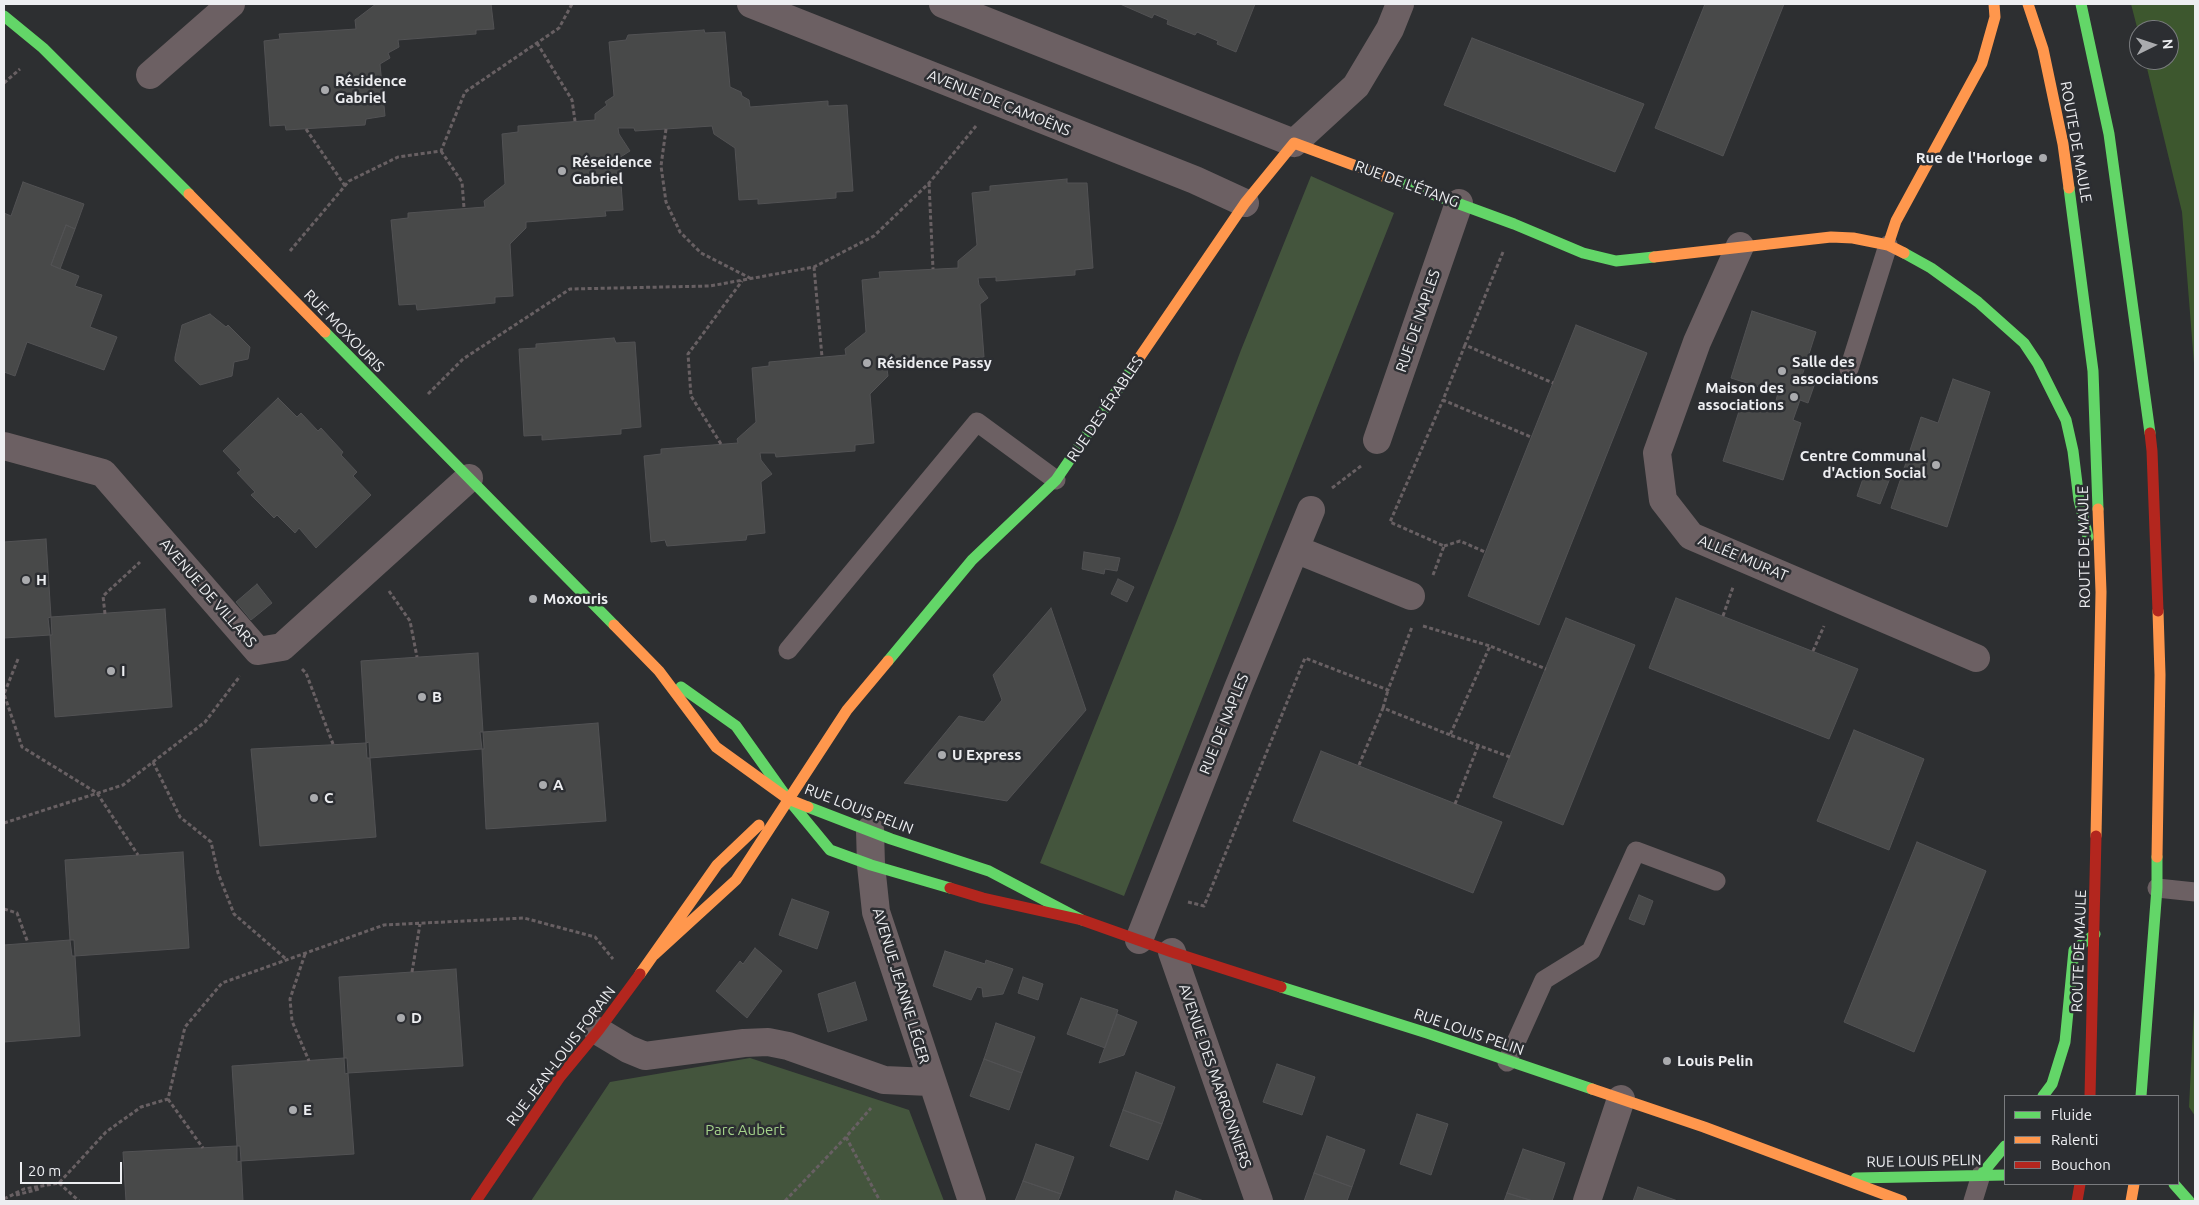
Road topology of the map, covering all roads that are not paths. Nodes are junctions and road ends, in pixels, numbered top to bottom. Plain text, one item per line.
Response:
1 (231, 4) edge
2 (751, 4) edge
3 (943, 4) edge
4 (1400, 4) edge
5 (1994, 4) edge
6 (2028, 4) edge
7 (2081, 4) edge
8 (4, 16) edge
9 (150, 75) dead end
10 (1294, 142) junction
11 (1459, 202) junction
12 (1245, 203) junction
13 (1888, 245) junction
14 (1740, 246) junction
15 (1849, 369) dead end
16 (1377, 440) road end
17 (4, 446) edge
18 (469, 478) junction
19 (1056, 480) junction
20 (1311, 510) road end
21 (1295, 549) junction
22 (1421, 588) road end
23 (2101, 592) junction
24 (788, 650) dead end
25 (1976, 658) dead end
26 (659, 671) junction
27 (788, 798) junction
28 (870, 830) junction
29 (871, 865) junction
30 (1716, 880) dead end
31 (2157, 888) junction
32 (2195, 892) edge
33 (1082, 920) junction
34 (2095, 934) junction
35 (1139, 940) junction
36 (1172, 952) junction
37 (654, 955) junction
38 (598, 1031) junction
39 (1507, 1062) junction
40 (930, 1082) junction
41 (2044, 1095) edge
42 (2090, 1095) edge
43 (2141, 1095) edge
44 (1621, 1099) junction
45 (2004, 1147) edge
46 (1981, 1175) junction
47 (2004, 1175) edge
48 (1844, 1178) junction
49 (2080, 1185) edge
50 (2134, 1185) edge
51 (2175, 1185) edge
52 (476, 1201) edge
53 (972, 1201) edge
54 (1259, 1201) edge
55 (1587, 1201) edge
56 (1902, 1201) edge
57 (1973, 1201) edge
58 (2077, 1201) edge
59 (2131, 1201) edge
60 (2189, 1201) edge

1 - 9 street
2 - 12 street, AVENUE DE CAMOËNS
3 - 10 street, RUE DE L'ÉTANG
4 - 10 street, RUE DES ÉRABLES
5 - 13 street
6 - 23 street, ROUTE DE MAULE
7 - 31 street, ROUTE DE MAULE
8 - 18 street, RUE MOXOURIS
10 - 11 street, RUE DE L'ÉTANG
10 - 12 street, RUE DES ÉRABLES
11 - 14 street, RUE DE L'ÉTANG
11 - 16 street, RUE DE NAPLES
12 - 19 street, RUE DES ÉRABLES
13 - 14 street, RUE DE L'ÉTANG
13 - 15 lane
13 - 23 street, RUE DE L'ÉTANG
14 - 25 street, ALLÉE MURAT
17 - 18 street, AVENUE DE VILLARS
18 - 26 street, RUE MOXOURIS
19 - 24 lane
19 - 27 street, RUE DES ÉRABLES
20 - 21 street, RUE DE NAPLES
21 - 22 street
21 - 35 street, RUE DE NAPLES
23 - 34 street, ROUTE DE MAULE
26 - 27 street, RUE MOXOURIS
26 - 27 street, RUE MOXOURIS
27 - 28 street, RUE LOUIS PELIN
27 - 29 street, RUE LOUIS PELIN
27 - 37 street, RUE JEAN-LOUIS FORAIN
27 - 37 street, RUE JEAN-LOUIS FORAIN
28 - 29 street, AVENUE JEANNE LÉGER
28 - 33 street, RUE LOUIS PELIN
29 - 33 street, RUE LOUIS PELIN
29 - 40 street, AVENUE JEANNE LÉGER
30 - 39 lane
31 - 32 lane
31 - 43 street, ROUTE DE MAULE
33 - 35 street, RUE LOUIS PELIN
34 - 41 street
34 - 42 street, ROUTE DE MAULE
35 - 36 street, RUE LOUIS PELIN
36 - 39 street, RUE LOUIS PELIN
36 - 54 street, AVENUE DES MARRONNIERS
37 - 38 street, RUE JEAN-LOUIS FORAIN
38 - 40 street, AVENUE JEANNE LÉGER
38 - 52 street, RUE JEAN-LOUIS FORAIN
39 - 44 street, RUE LOUIS PELIN
40 - 53 street, AVENUE JEANNE LÉGER
44 - 48 street, RUE LOUIS PELIN
44 - 55 street
45 - 46 street
46 - 47 street, RUE LOUIS PELIN
46 - 48 street, RUE LOUIS PELIN
46 - 57 lane
48 - 56 street, RUE LOUIS PELIN
49 - 58 street
50 - 59 street
51 - 60 street

